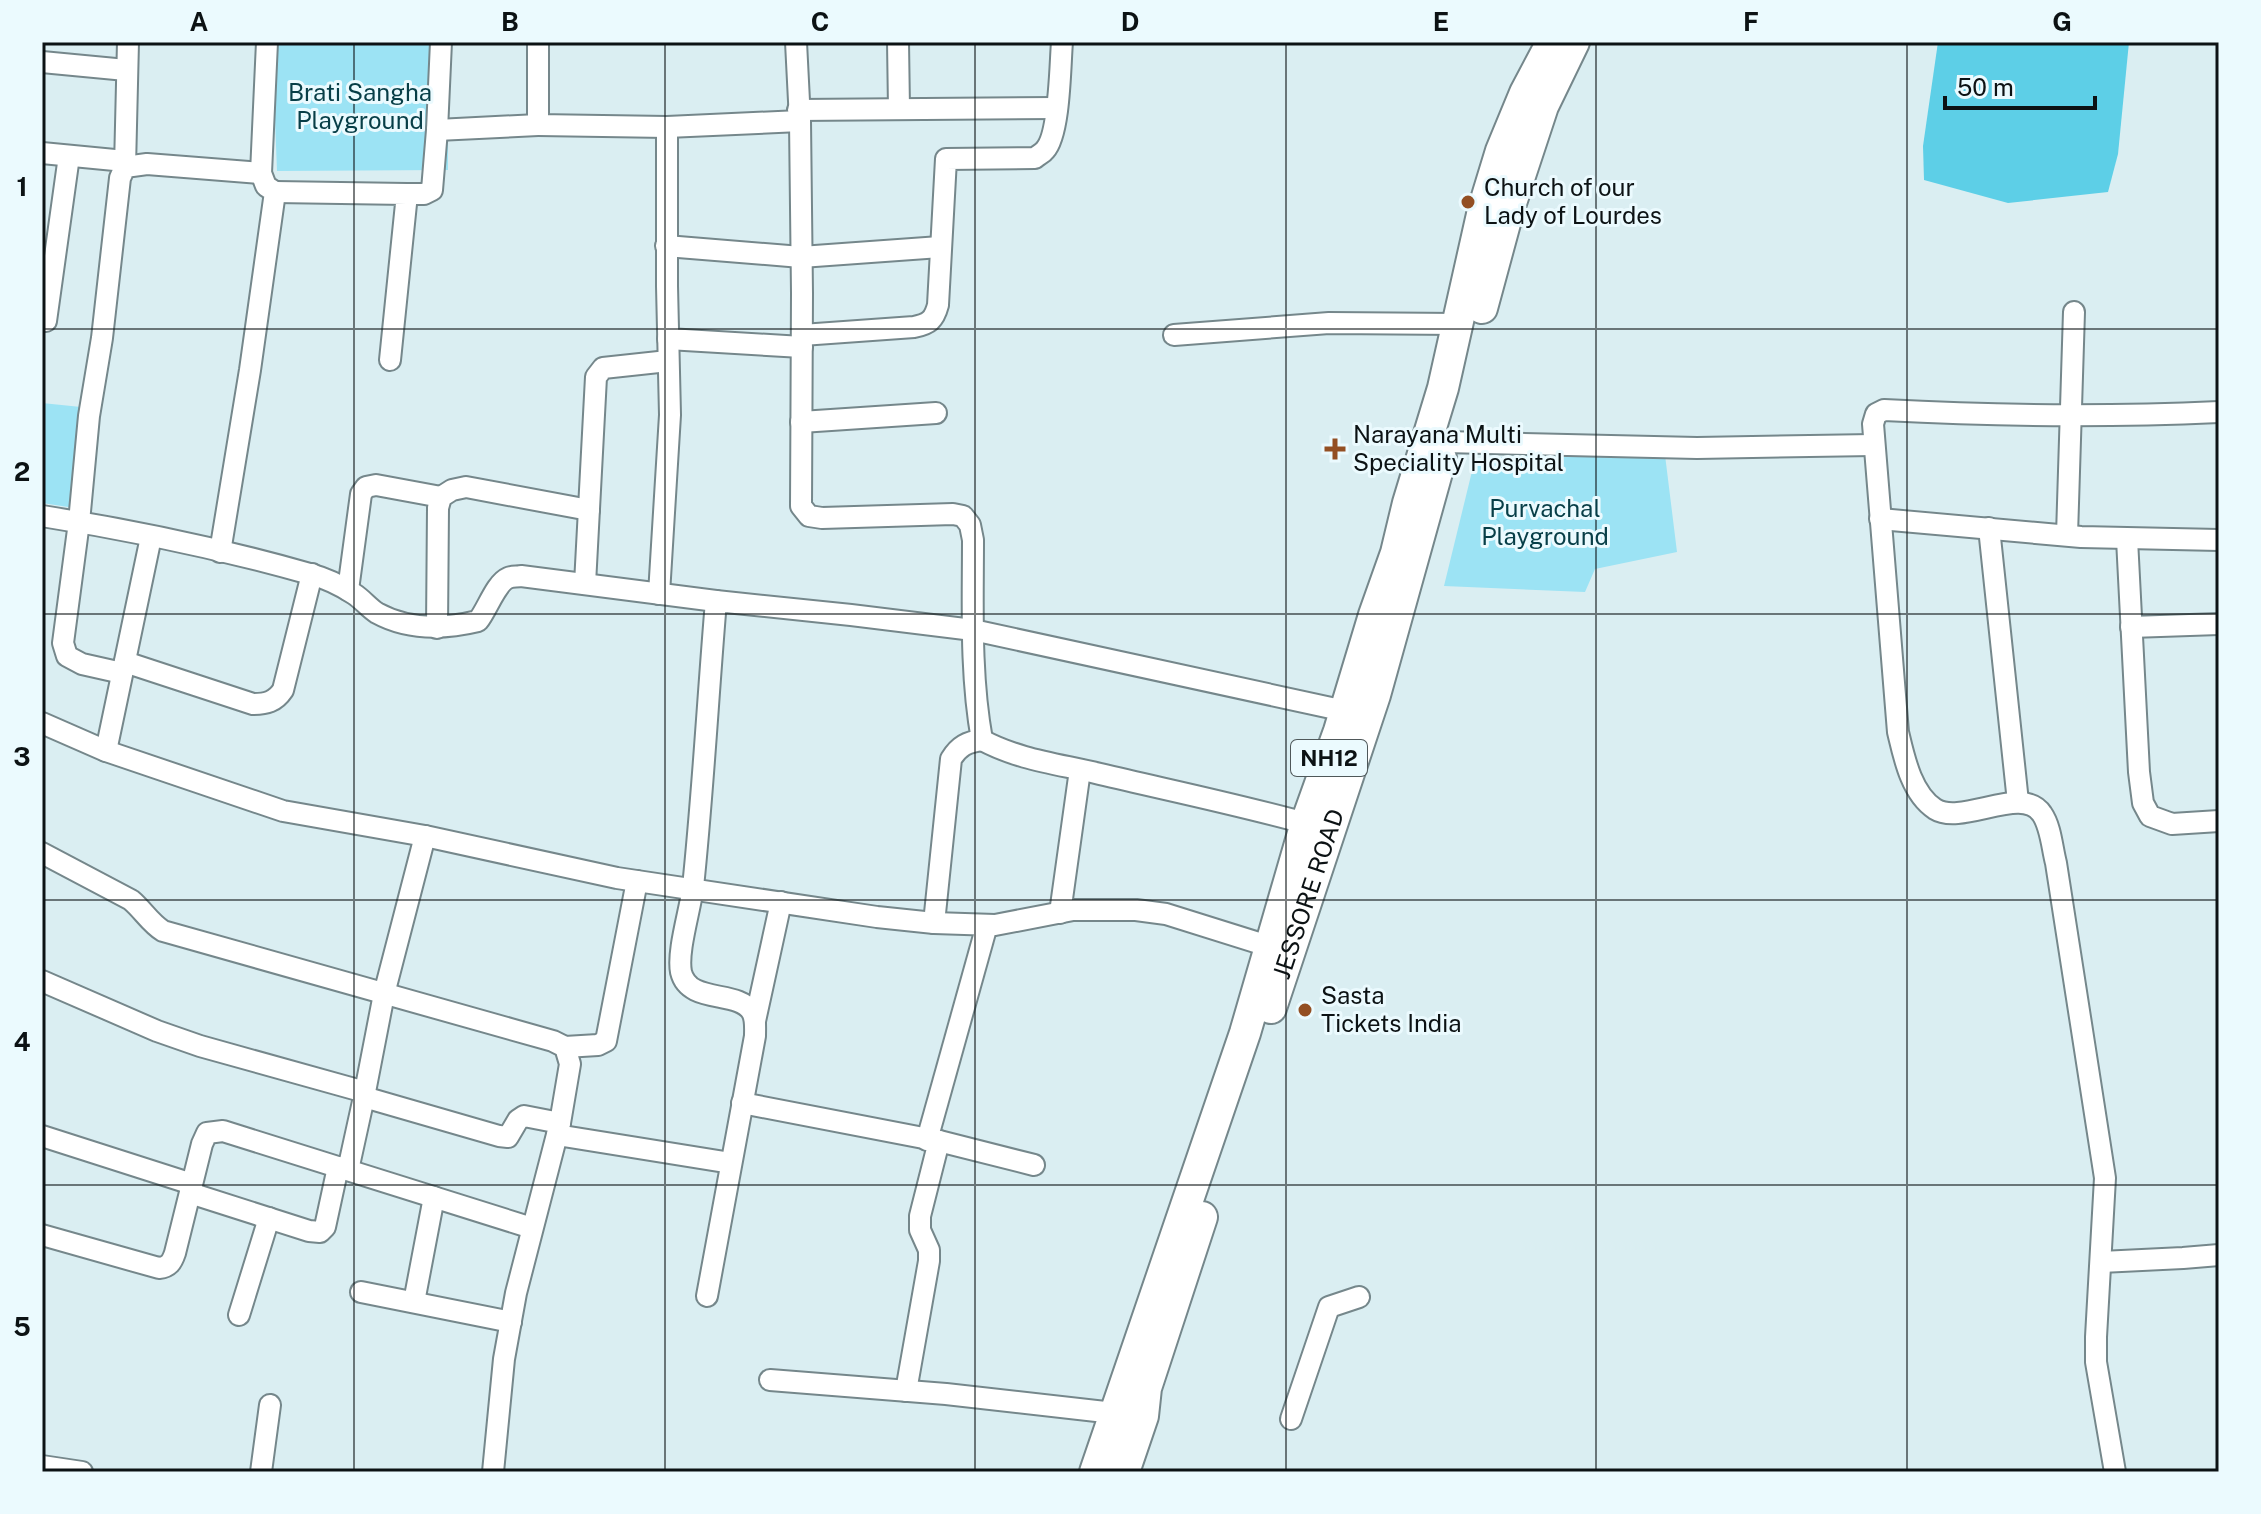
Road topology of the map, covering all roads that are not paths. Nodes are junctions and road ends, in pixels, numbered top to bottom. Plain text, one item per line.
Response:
1 (128, 42) edge
2 (267, 42) edge
3 (441, 42) edge
4 (538, 42) edge
5 (796, 42) edge
6 (898, 42) edge
7 (1062, 42) edge
8 (1552, 42) edge
9 (1574, 42) edge
10 (42, 62) edge
11 (126, 70) junction
12 (1057, 108) junction
13 (899, 109) junction
14 (799, 116) junction
15 (538, 125) junction
16 (667, 127) junction
17 (437, 130) junction
18 (42, 153) edge
19 (69, 156) junction
20 (125, 164) junction
21 (261, 173) junction
22 (275, 192) junction
23 (407, 194) junction
24 (666, 246) junction
25 (940, 247) junction
26 (801, 257) junction
27 (2074, 312) dead end
28 (46, 321) dead end
29 (1459, 324) junction
30 (1174, 335) dead end
31 (668, 339) junction
32 (802, 341) junction
33 (390, 360) dead end
34 (668, 361) junction
35 (2219, 412) edge
36 (936, 413) dead end
37 (2069, 415) junction
38 (801, 422) junction
39 (1445, 442) junction
40 (1873, 445) junction
41 (441, 497) junction
42 (589, 510) junction
43 (42, 516) edge
44 (1880, 519) junction
45 (79, 522) junction
46 (1989, 528) junction
47 (2067, 535) junction
48 (151, 537) junction
49 (2127, 539) junction
50 (2219, 540) edge
51 (220, 552) junction
52 (312, 574) junction
53 (585, 584) junction
54 (348, 590) junction
55 (659, 594) junction
56 (716, 601) junction
57 (2219, 624) edge
58 (2131, 627) junction
59 (437, 628) junction
60 (973, 630) junction
61 (123, 667) junction
62 (1345, 711) junction
63 (42, 723) edge
64 (982, 740) junction
65 (106, 751) junction
66 (1080, 770) junction
67 (2018, 802) junction
68 (2219, 821) edge
69 (1318, 827) junction
70 (425, 836) junction
71 (42, 853) edge
72 (637, 881) junction
73 (692, 890) junction
74 (781, 902) junction
75 (1060, 913) junction
76 (934, 923) junction
77 (987, 925) junction
78 (1279, 949) junction
79 (42, 981) edge
80 (384, 994) junction
81 (755, 1021) junction
82 (565, 1047) junction
83 (365, 1095) junction
84 (742, 1103) junction
85 (558, 1129) junction
86 (42, 1136) edge
87 (933, 1140) junction
88 (731, 1163) junction
89 (1034, 1165) dead end
90 (343, 1168) junction
91 (191, 1189) junction
92 (434, 1197) junction
93 (269, 1218) junction
94 (532, 1228) junction
95 (42, 1235) edge
96 (2219, 1255) edge
97 (2101, 1262) junction
98 (361, 1292) dead end
99 (707, 1296) dead end
100 (1359, 1297) dead end
101 (414, 1302) junction
102 (239, 1315) dead end
103 (511, 1322) junction
104 (770, 1380) dead end
105 (906, 1391) junction
106 (270, 1405) dead end
107 (1114, 1413) junction
108 (1291, 1419) dead end
109 (42, 1466) edge
110 (82, 1472) edge
111 (261, 1472) edge
112 (493, 1472) edge
113 (1095, 1472) edge
114 (1124, 1472) edge
115 (2115, 1472) edge

1 - 11 street
2 - 21 street
3 - 17 street
4 - 15 street
5 - 14 street
6 - 13 street
7 - 12 street
8 - 29 highway, NH12
9 - 39 highway, JESSORE ROAD / NH12
10 - 11 street
11 - 20 street
12 - 13 street
12 - 25 street
13 - 14 street
14 - 16 street
14 - 26 street
15 - 16 street
15 - 17 street
16 - 24 street
17 - 23 street
18 - 19 street
19 - 20 street
19 - 28 street
20 - 21 street
20 - 45 street
21 - 22 street
22 - 23 street
22 - 51 street
23 - 33 street
24 - 26 street
24 - 31 street
25 - 26 street
25 - 32 street
26 - 32 street
27 - 37 street
29 - 30 street
29 - 62 highway, NH12
31 - 32 street
31 - 34 street
32 - 38 street
34 - 42 street
34 - 55 street
35 - 37 street
36 - 38 street
37 - 40 street
37 - 47 street
38 - 60 street
39 - 40 street
39 - 69 highway, JESSORE ROAD / NH12
40 - 44 street
41 - 42 street
41 - 54 street
41 - 59 street
42 - 53 street
43 - 45 street
44 - 46 street
44 - 67 street
45 - 48 street
45 - 61 street
46 - 47 street
46 - 67 street
47 - 49 street
48 - 51 street
48 - 61 street
49 - 50 street
49 - 58 street
51 - 52 street
52 - 54 street
52 - 61 street
53 - 55 street
53 - 59 street
54 - 59 street
55 - 56 street
56 - 60 street
56 - 73 street
57 - 58 street
58 - 68 street
60 - 62 street
60 - 64 street
61 - 65 street
62 - 69 highway, NH12
63 - 65 street
64 - 66 street
64 - 76 street
65 - 70 street
66 - 69 street
66 - 75 street
67 - 97 street
69 - 78 highway, JESSORE ROAD / NH12
70 - 72 street
70 - 80 street
71 - 80 street
72 - 73 street
72 - 82 street
73 - 74 street
73 - 81 street
74 - 76 street
74 - 81 street
75 - 77 street
75 - 78 street
76 - 77 street
77 - 87 street
78 - 107 highway, NH12
78 - 114 highway, JESSORE ROAD / NH12
79 - 83 street
80 - 82 street
80 - 83 street
81 - 84 street
82 - 85 street
83 - 85 street
83 - 90 street
84 - 87 street
84 - 88 street
85 - 88 street
85 - 94 street
86 - 91 street
87 - 89 street
87 - 105 street
88 - 99 street
90 - 91 street
90 - 92 street
90 - 93 street
91 - 93 street
91 - 95 street
92 - 94 street
92 - 101 street
93 - 102 street
94 - 103 street
96 - 97 street
97 - 115 street
98 - 101 street
100 - 108 street
101 - 103 street
103 - 112 street
104 - 105 street
105 - 107 street
106 - 111 street
107 - 113 highway, NH12
109 - 110 street

